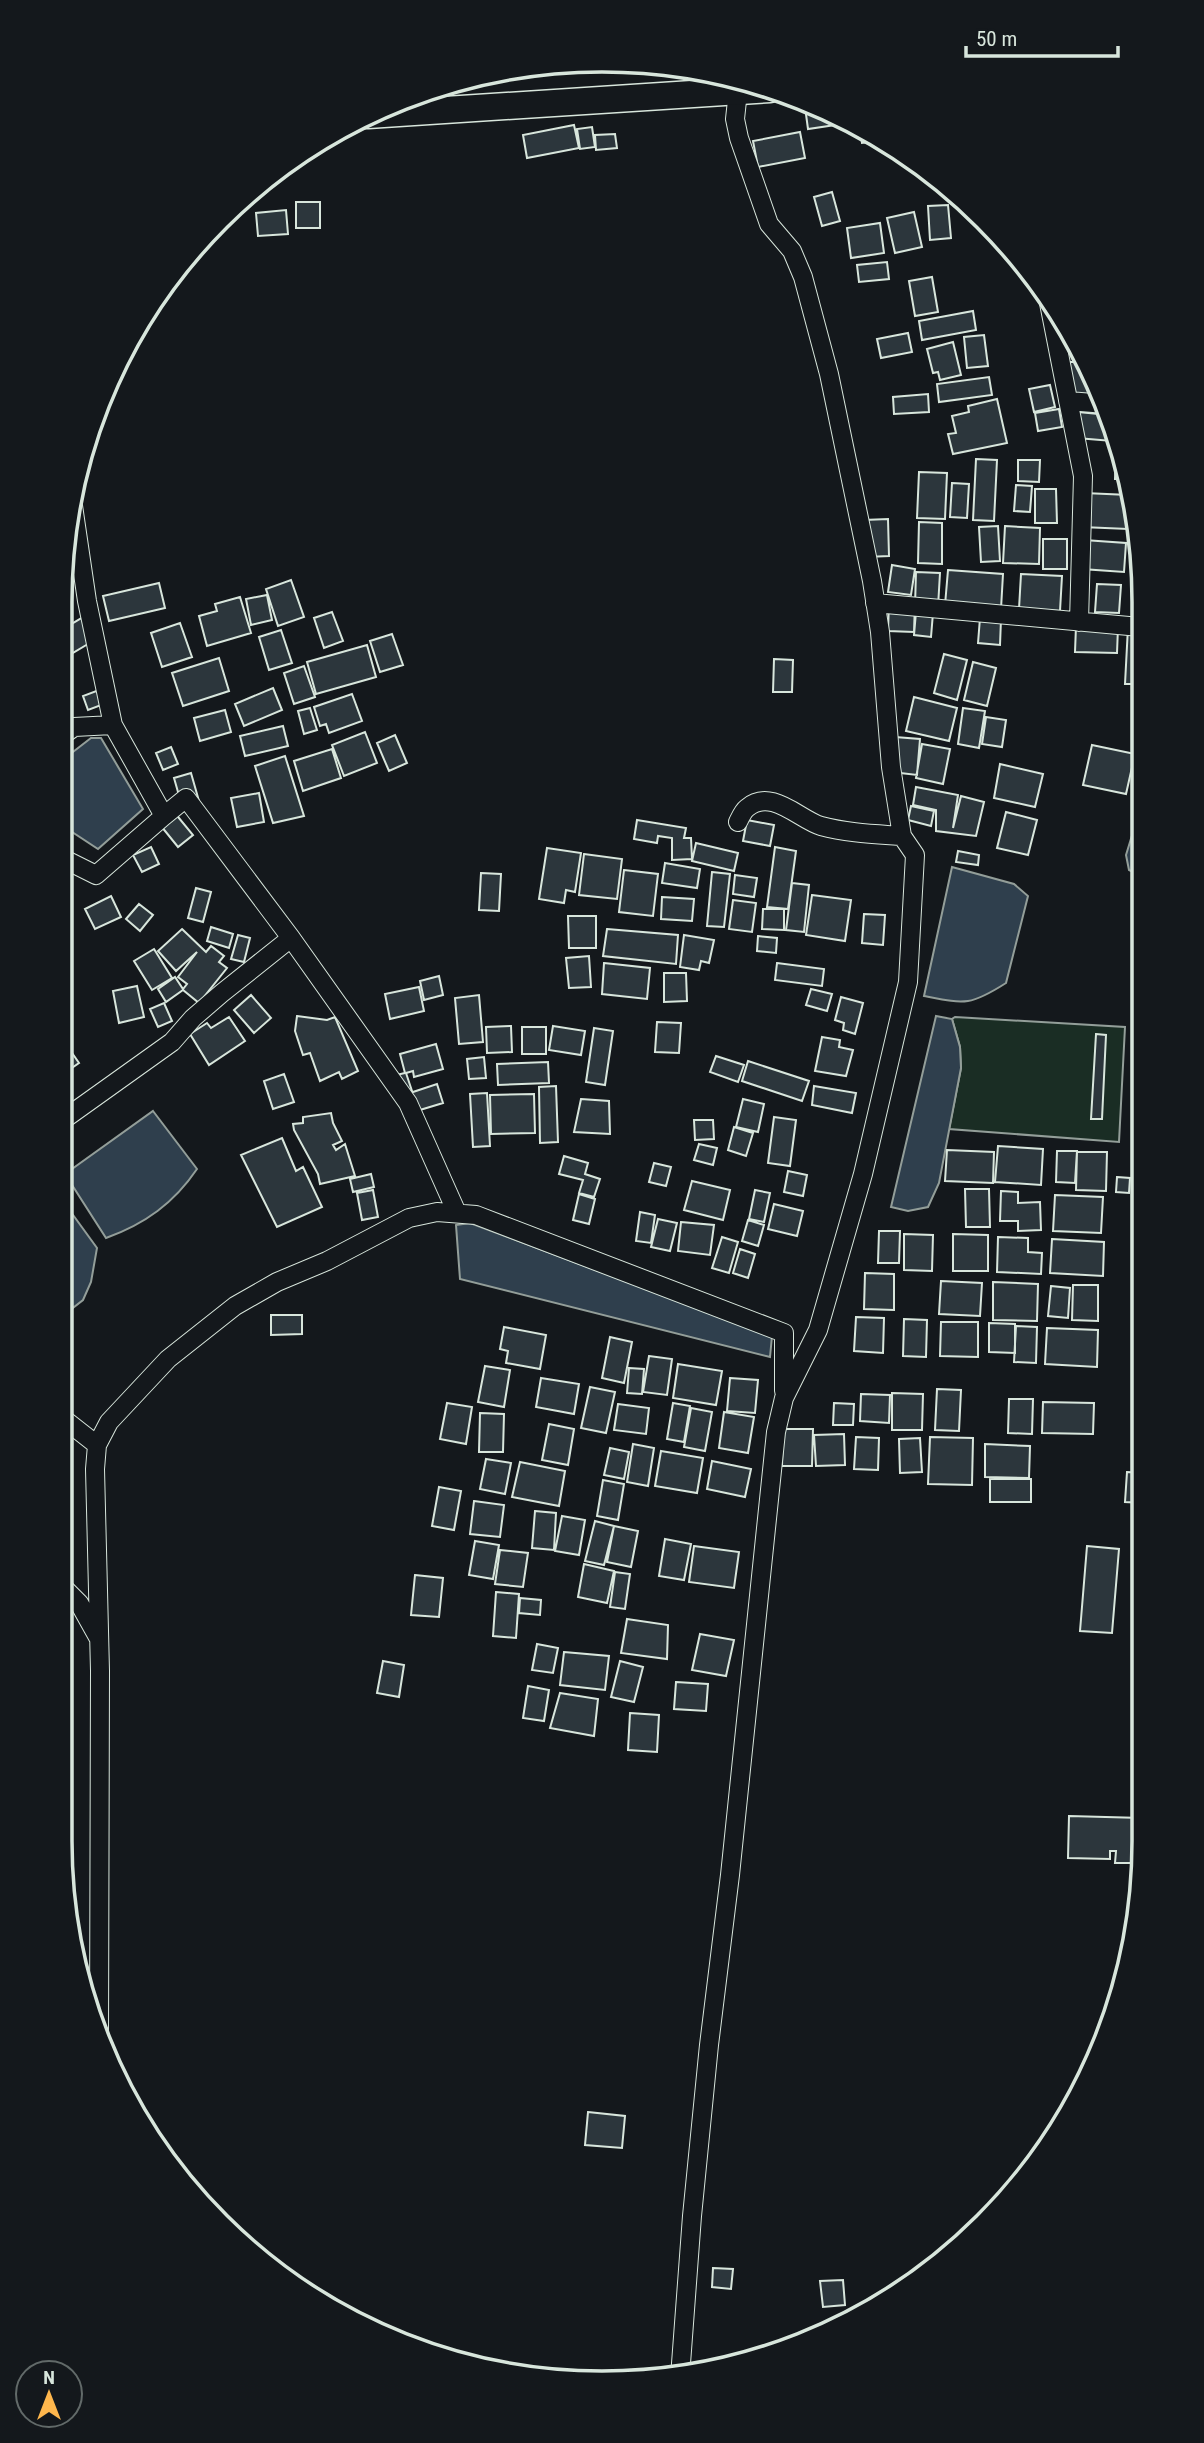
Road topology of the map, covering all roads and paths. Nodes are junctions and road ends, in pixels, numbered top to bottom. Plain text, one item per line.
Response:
1 (738, 91) junction
2 (742, 91) edge
3 (396, 113) edge
4 (1053, 324) edge
5 (1068, 401) junction
6 (1093, 403) edge
7 (77, 530) edge
8 (875, 603) junction
9 (1079, 622) junction
10 (1132, 626) edge
11 (113, 724) junction
12 (72, 728) edge
13 (164, 816) junction
14 (738, 822) dead end
15 (902, 836) junction
16 (72, 864) edge
17 (291, 938) junction
18 (72, 1113) edge
19 (457, 1213) junction
20 (785, 1398) junction
21 (72, 1426) edge
22 (97, 1446) junction
23 (72, 1596) edge
24 (99, 1640) junction
25 (99, 2008) edge
26 (681, 2365) edge

1 - 2 street
1 - 3 street
1 - 8 street
4 - 5 street
5 - 6 street
5 - 9 street
7 - 11 street
8 - 9 street
8 - 15 street
9 - 10 street
11 - 12 street
11 - 13 street
13 - 16 street
13 - 17 street
14 - 15 street
15 - 20 street
17 - 18 street
17 - 19 street
19 - 20 street
19 - 22 street
20 - 26 street
21 - 22 street
22 - 24 street
23 - 24 street
24 - 25 street

